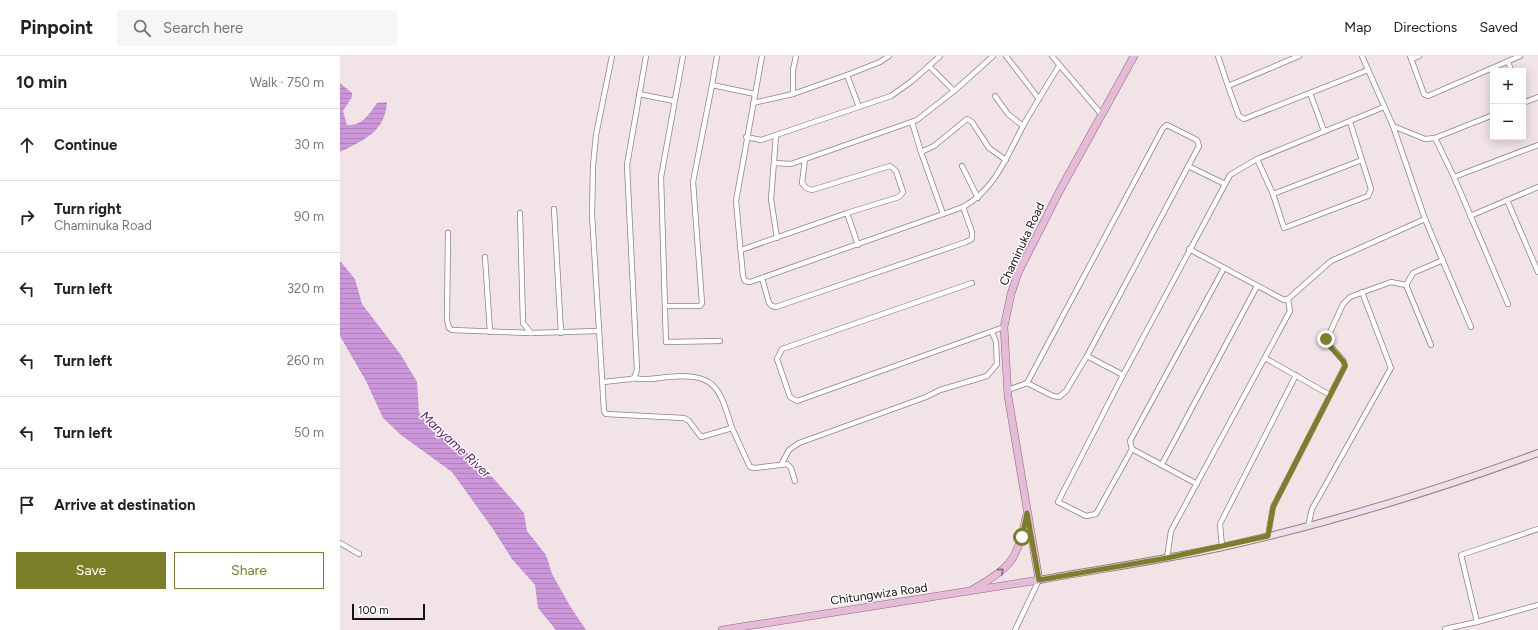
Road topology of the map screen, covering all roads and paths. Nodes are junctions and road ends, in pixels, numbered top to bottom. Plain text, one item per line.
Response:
1 (612, 56) edge
2 (646, 56) edge
3 (683, 56) edge
4 (717, 56) edge
5 (762, 56) edge
6 (801, 56) edge
7 (889, 56) edge
8 (940, 56) edge
9 (993, 56) edge
10 (1006, 56) edge
11 (1052, 56) edge
12 (1134, 56) edge
13 (1218, 56) edge
14 (1299, 56) edge
15 (1362, 56) edge
16 (1419, 56) edge
17 (1520, 56) edge
18 (795, 57) edge
19 (1411, 58) edge
20 (1508, 61) junction
21 (929, 66) junction
22 (1059, 66) junction
23 (1510, 68) edge
24 (1368, 70) junction
25 (847, 75) junction
26 (712, 86) junction
27 (1228, 86) junction
28 (954, 91) junction
29 (1310, 93) junction
30 (639, 94) junction
31 (755, 94) junction
32 (793, 94) junction
33 (995, 96) dead end
34 (1538, 97) edge
35 (1039, 99) junction
36 (674, 101) junction
37 (1526, 101) edge
38 (753, 103) junction
39 (859, 107) junction
40 (1384, 107) junction
41 (1102, 115) junction
42 (1490, 116) edge
43 (912, 122) junction
44 (1350, 122) junction
45 (1023, 126) junction
46 (1392, 126) junction
47 (1324, 131) junction
48 (776, 136) junction
49 (746, 137) junction
50 (1435, 138) junction
51 (1538, 145) edge
52 (921, 152) junction
53 (805, 159) junction
54 (1257, 159) junction
55 (1006, 160) junction
56 (1362, 160) junction
57 (775, 162) junction
58 (962, 166) dead end
59 (1188, 166) junction
60 (1454, 177) junction
61 (1225, 184) junction
62 (1538, 187) edge
63 (1273, 194) junction
64 (978, 198) junction
65 (1507, 200) junction
66 (963, 207) junction
67 (554, 209) dead end
68 (847, 213) junction
69 (520, 214) dead end
70 (943, 214) junction
71 (1470, 216) junction
72 (1425, 219) junction
73 (448, 233) dead end
74 (777, 238) junction
75 (858, 245) junction
76 (741, 250) junction
77 (1190, 250) junction
78 (485, 257) dead end
79 (1443, 260) junction
80 (1224, 268) junction
81 (1538, 272) edge
82 (762, 278) junction
83 (972, 283) dead end
84 (1406, 285) junction
85 (1257, 286) junction
86 (1362, 292) junction
87 (1288, 299) junction
88 (1508, 304) dead end
89 (666, 306) junction
90 (1004, 327) junction
91 (1471, 327) dead end
92 (599, 331) junction
93 (490, 332) junction
94 (992, 332) junction
95 (531, 333) junction
96 (561, 333) junction
97 (720, 341) dead end
98 (1431, 345) dead end
99 (1087, 356) junction
100 (1265, 358) junction
101 (1123, 375) junction
102 (1296, 375) junction
103 (634, 378) junction
104 (603, 382) junction
105 (1027, 383) junction
106 (1008, 390) junction
107 (1330, 395) junction
108 (732, 428) junction
109 (1132, 449) junction
110 (1538, 453) edge
111 (782, 463) junction
112 (1162, 464) junction
113 (795, 481) dead end
114 (1197, 484) junction
115 (1027, 513) junction
116 (1308, 526) junction
117 (1538, 529) edge
118 (1268, 536) junction
119 (340, 543) edge
120 (1222, 547) junction
121 (359, 554) dead end
122 (1167, 558) junction
123 (1039, 580) junction
124 (968, 592) junction
125 (1538, 605) edge
126 (1477, 622) junction
127 (1445, 629) dead end
128 (722, 630) edge
129 (1015, 630) edge

1 - 92 street
2 - 30 street
3 - 36 street
4 - 26 street
5 - 31 street
6 - 18 street
7 - 25 street
8 - 21 street
9 - 28 street
10 - 35 street
11 - 22 street
12 - 41 main road, Chaminuka Road
13 - 27 street
14 - 27 street
15 - 24 street
16 - 19 street
17 - 20 street
18 - 32 street
19 - 20 street
20 - 23 street
21 - 28 street
21 - 39 street
22 - 35 street
22 - 41 street
24 - 29 street
24 - 40 street
25 - 32 street
25 - 39 street
26 - 31 street
26 - 89 street
27 - 29 street
28 - 43 street
29 - 47 street
30 - 36 street
30 - 103 street
31 - 38 street
32 - 38 street
33 - 45 street
34 - 37 street
35 - 45 street
36 - 89 street
38 - 49 street
39 - 48 street
40 - 44 street
40 - 46 street
41 - 90 main road, Chaminuka Road
42 - 50 street
43 - 52 street
43 - 53 street
44 - 47 street
44 - 56 street
45 - 55 street
46 - 50 street
46 - 72 street
47 - 54 street
48 - 49 street
48 - 57 street
49 - 76 street
50 - 60 street
51 - 60 street
52 - 55 street
52 - 70 street
53 - 57 street
53 - 68 street
54 - 61 street
54 - 63 street
55 - 64 street
56 - 63 street
56 - 63 street
57 - 74 street
58 - 64 street
59 - 61 street
59 - 99 street
59 - 105 street
60 - 71 street
61 - 77 street
62 - 65 street
64 - 66 street
65 - 71 street
65 - 81 street
66 - 70 street
66 - 82 street
67 - 96 street
68 - 74 street
68 - 75 street
69 - 95 street
70 - 75 street
71 - 88 street
72 - 79 street
72 - 87 street
73 - 93 street
74 - 76 street
75 - 82 street
76 - 82 street
77 - 80 street
77 - 101 street
78 - 93 street
79 - 84 street
79 - 91 street
80 - 85 street
80 - 109 street
83 - 94 street
84 - 86 street
84 - 98 street
85 - 87 street
85 - 112 street
86 - 107 street
86 - 116 street
87 - 100 street
89 - 97 street
90 - 94 street
90 - 106 main road, Chaminuka Road
92 - 96 street
92 - 104 street
93 - 95 street
94 - 111 street
95 - 96 street
99 - 101 street
99 - 105 street
100 - 102 street
100 - 114 street
101 - 109 street
102 - 107 street
102 - 120 street
103 - 104 street
103 - 108 street
104 - 108 street
105 - 106 street
106 - 115 main road, Chaminuka Road
107 - 118 street
108 - 111 street
109 - 112 street
110 - 116 main road
111 - 113 street
112 - 114 street
114 - 122 street
115 - 123 main road, Chaminuka Road
124 -> 115 main road
116 - 118 main road
117 - 126 street
118 - 120 main road
119 - 121 street
120 - 122 main road
122 - 123 main road
123 - 124 main road, Chitungwiza Road
123 - 129 street
124 - 128 main road, Chitungwiza Road
125 - 126 street
126 - 127 street

